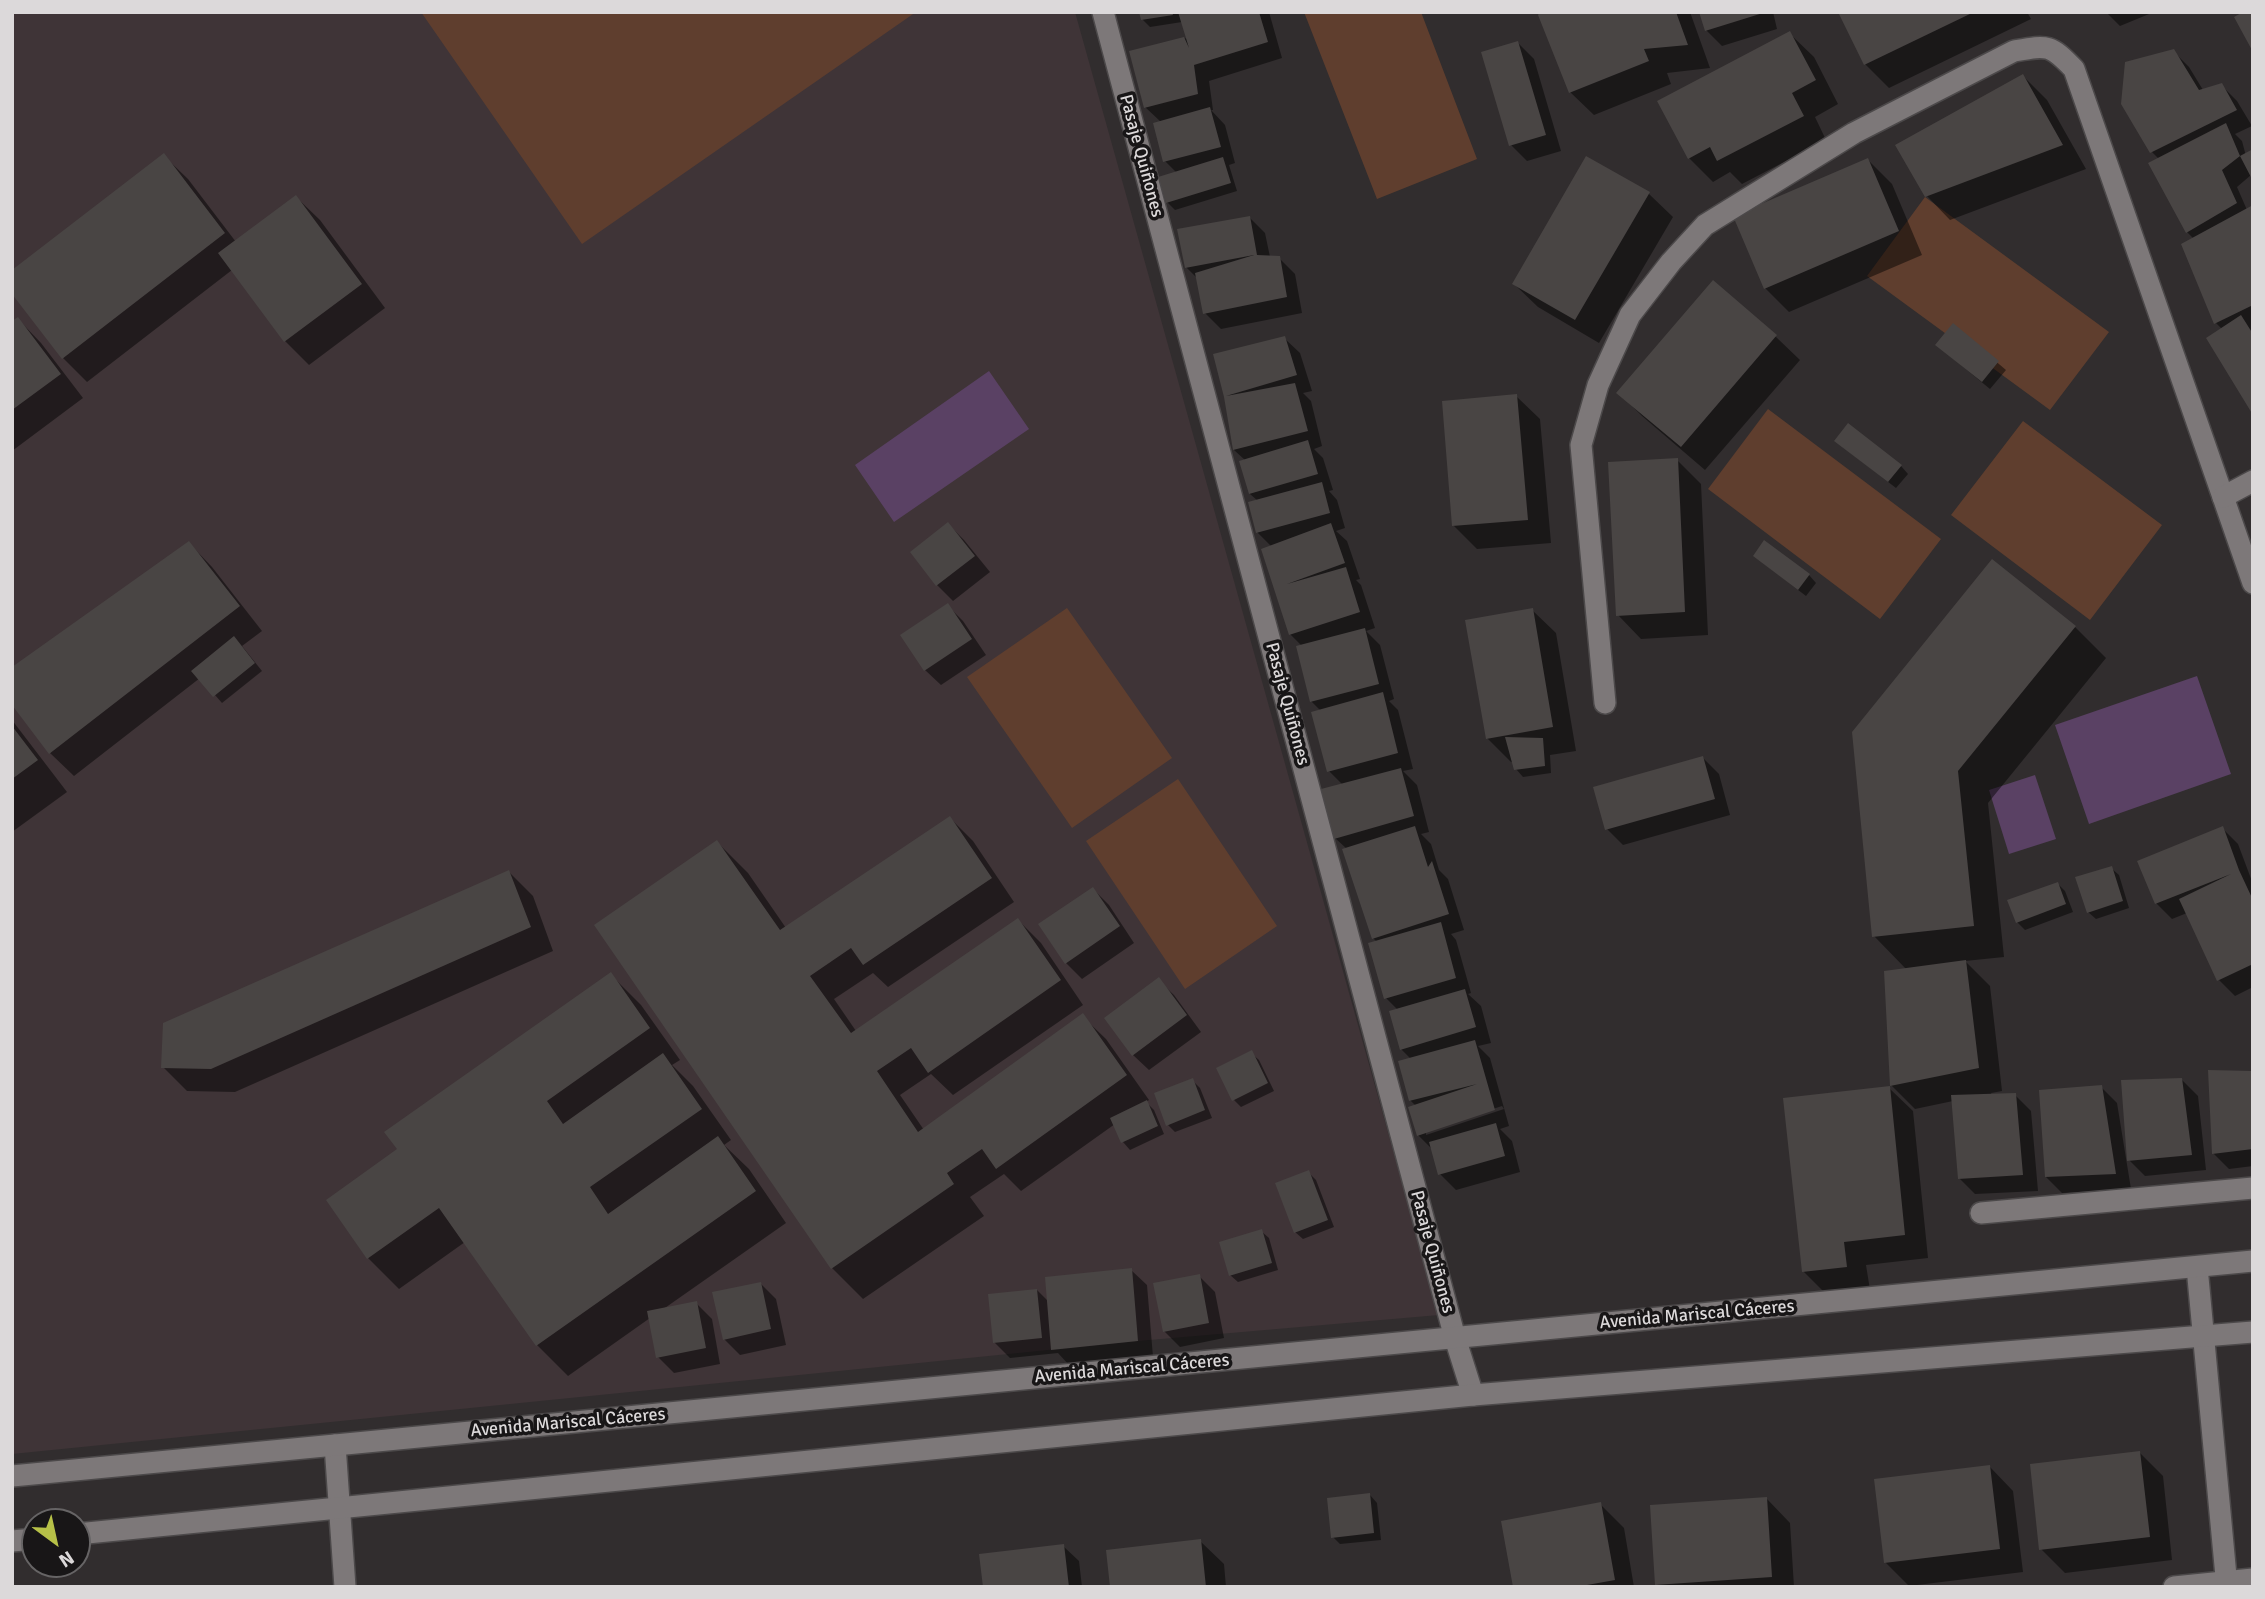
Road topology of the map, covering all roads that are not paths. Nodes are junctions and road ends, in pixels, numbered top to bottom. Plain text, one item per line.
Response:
1 (1103, 12) edge
2 (2253, 481) edge
3 (2223, 497) junction
4 (2253, 583) edge
5 (1605, 703) dead end
6 (2253, 1188) edge
7 (1981, 1213) dead end
8 (2253, 1261) edge
9 (2197, 1267) junction
10 (2253, 1332) edge
11 (2204, 1337) junction
12 (1455, 1338) junction
13 (1473, 1395) junction
14 (335, 1445) junction
15 (12, 1476) edge
16 (339, 1507) junction
17 (91, 1533) edge
18 (2253, 1579) edge
19 (2227, 1584) edge
20 (345, 1587) edge
21 (2174, 1587) edge

1 - 12 main road, Pasaje Quiñones
2 - 3 main road
3 - 4 main road
3 - 5 main road
6 - 7 main road
8 - 9 main road, Avenida Mariscal Cáceres
9 - 11 main road
9 - 12 main road, Avenida Mariscal Cáceres
10 - 11 main road
11 - 13 main road
11 - 19 main road
12 - 13 main road, Pasaje Quiñones
12 - 14 main road, Avenida Mariscal Cáceres
13 - 16 main road
14 - 15 main road, Avenida Mariscal Cáceres
14 - 16 main road
16 - 17 main road
16 - 20 main road
18 - 19 main road
19 - 21 main road

